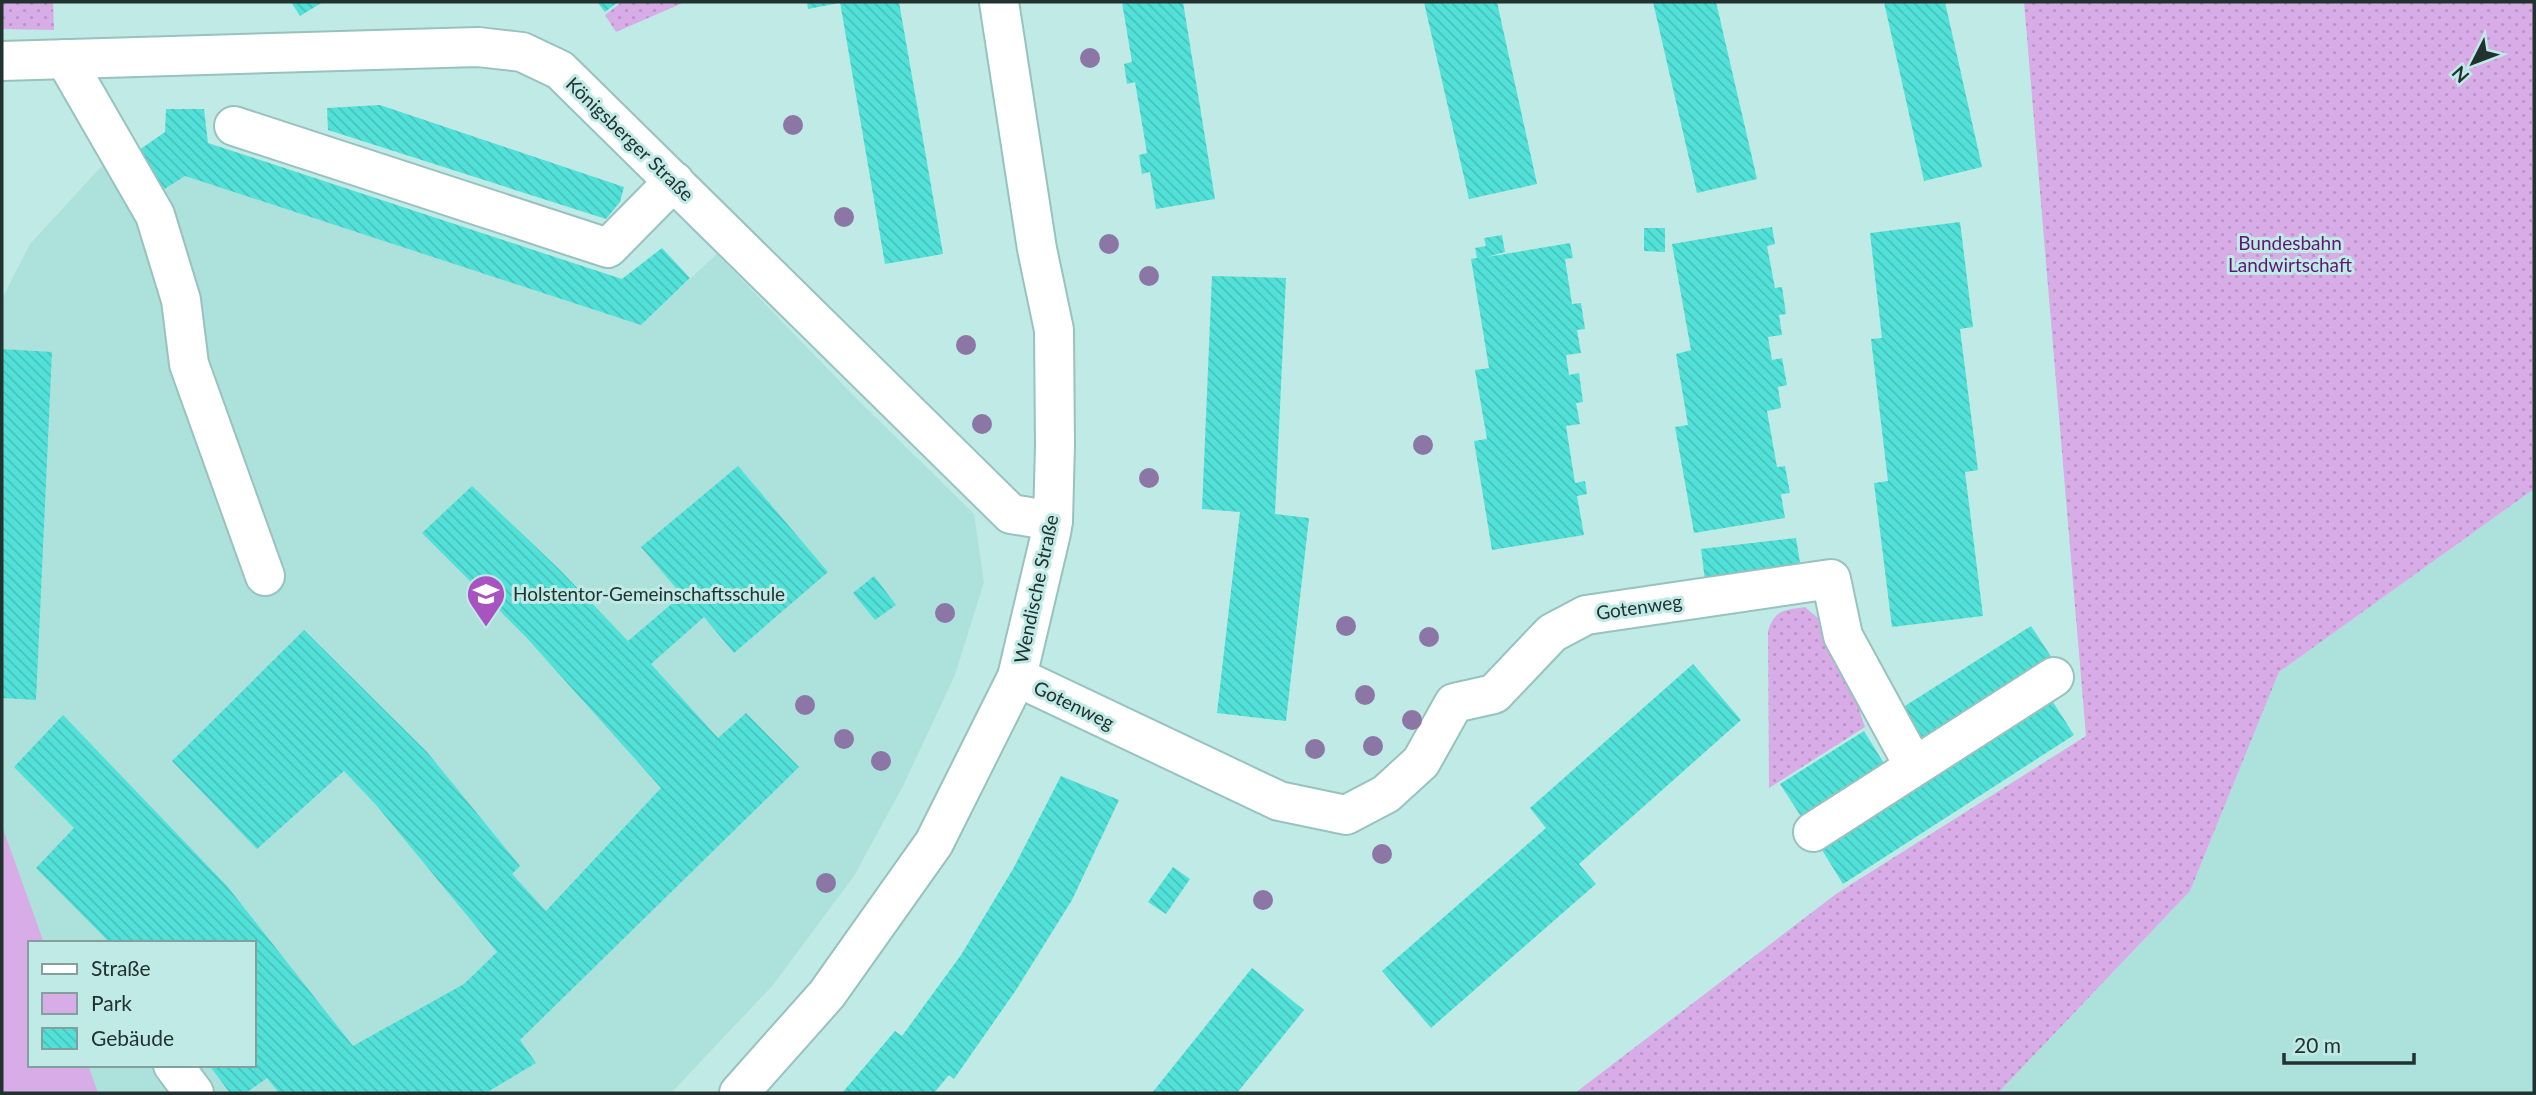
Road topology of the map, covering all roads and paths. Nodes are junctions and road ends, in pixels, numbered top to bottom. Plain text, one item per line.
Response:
1 (999, 2) edge
2 (65, 59) junction
3 (2, 61) edge
4 (234, 126) dead end
5 (674, 181) junction
6 (1054, 521) junction
7 (265, 576) dead end
8 (1017, 677) junction
9 (2054, 677) dead end
10 (1914, 766) junction
11 (1813, 832) dead end
12 (174, 1067) edge
13 (194, 1093) edge
14 (739, 1093) edge

1 - 6 street, Wendische Straße
2 - 3 street, Königsberger Straße
2 - 5 street, Königsberger Straße
2 - 7 street
4 - 5 street
5 - 6 street, Königsberger Straße
6 - 8 street, Wendische Straße
8 - 10 street, Gotenweg
8 - 14 street, Wendische Straße
9 - 10 street
10 - 11 street
12 - 13 street

